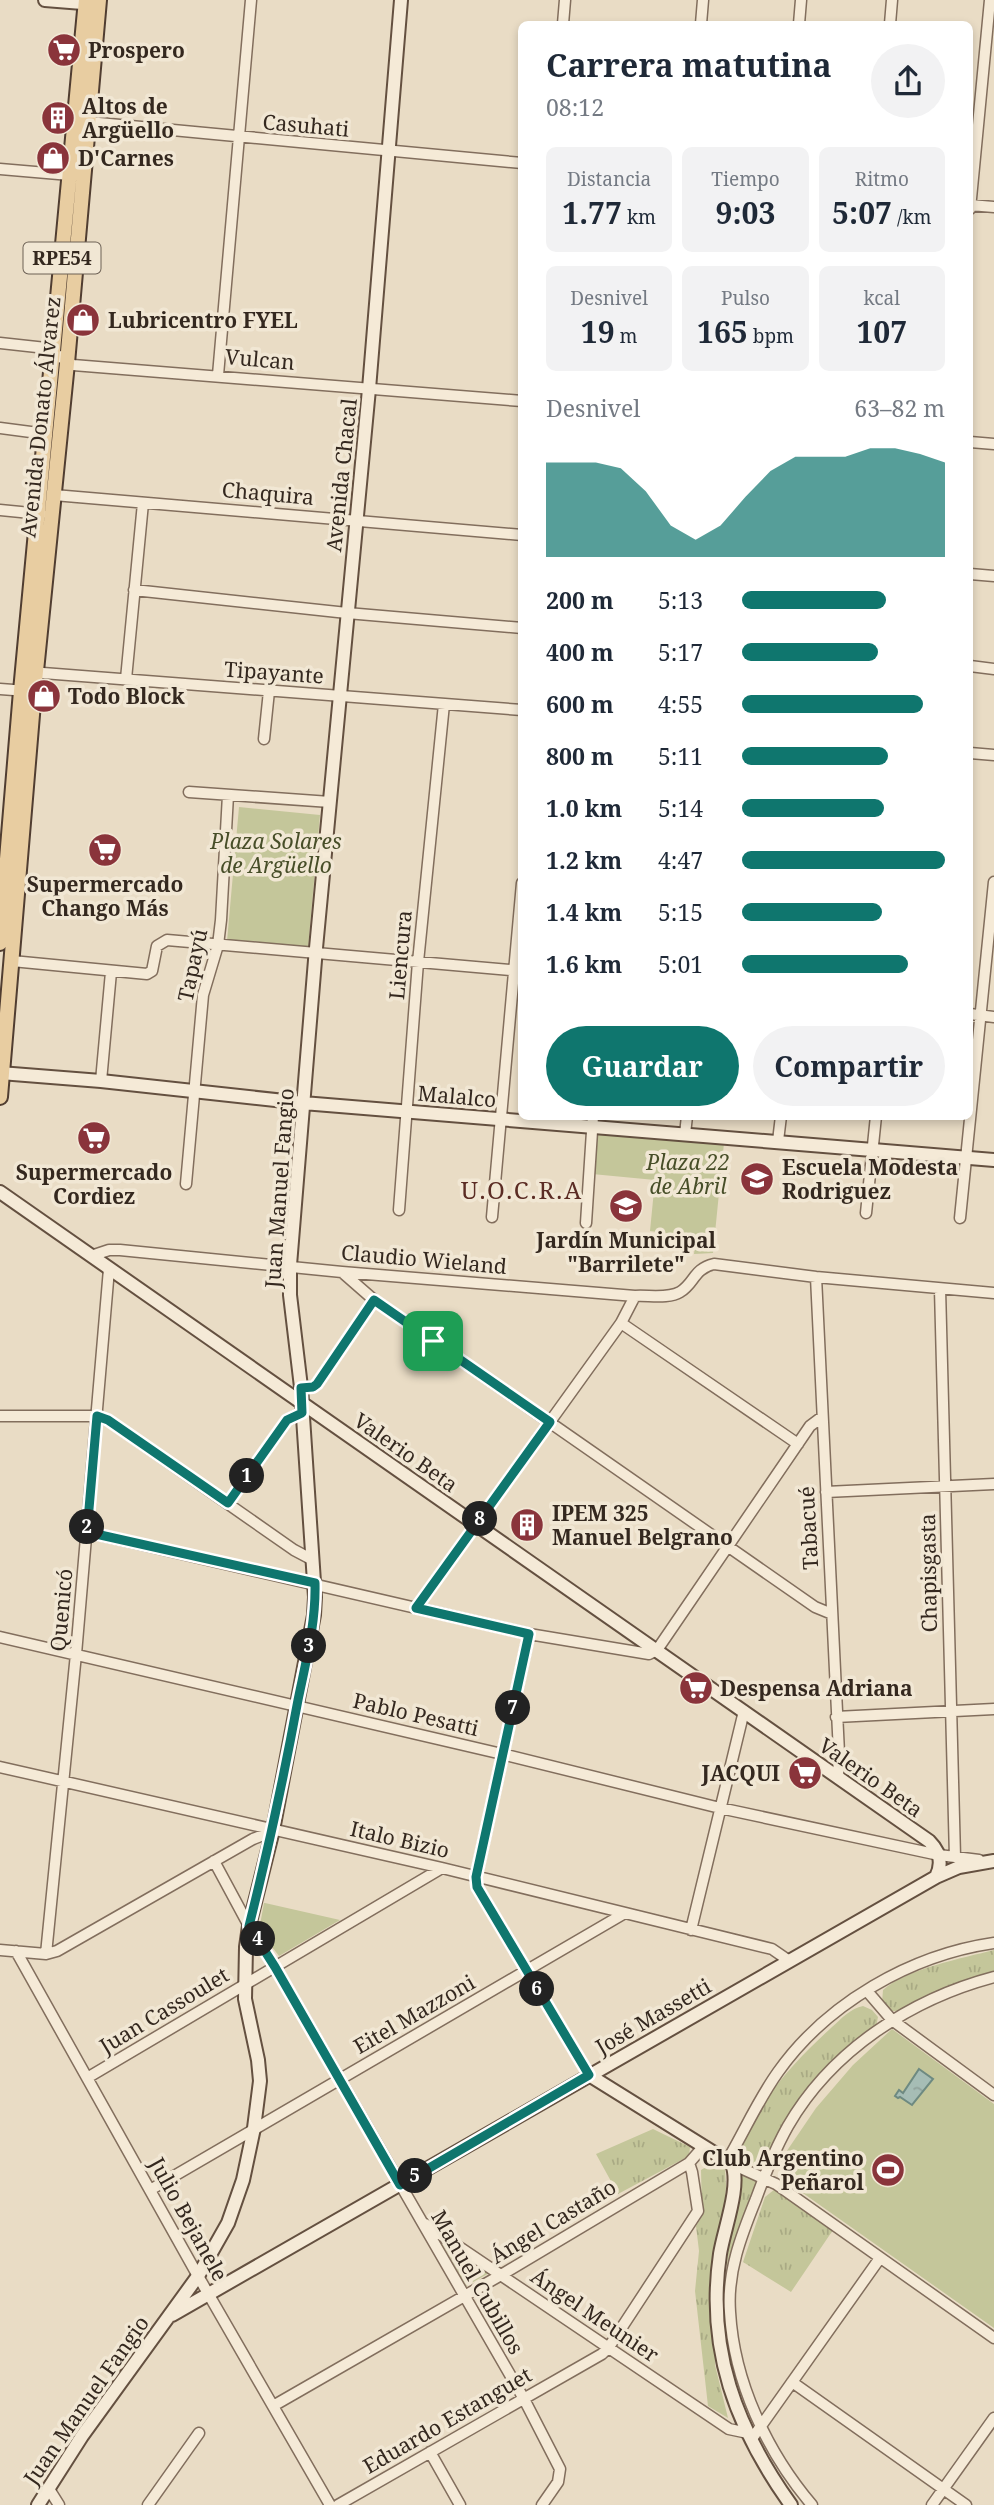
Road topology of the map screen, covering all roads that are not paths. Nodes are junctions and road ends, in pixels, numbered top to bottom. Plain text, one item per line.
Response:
1 (46, 0) edge
2 (251, 0) edge
3 (401, 0) edge
4 (565, 0) edge
5 (703, 0) edge
6 (802, 0) edge
7 (892, 0) edge
8 (990, 0) edge
9 (92, 2) edge
10 (563, 21) edge
11 (701, 21) edge
12 (799, 21) edge
13 (890, 21) edge
14 (981, 85) junction
15 (994, 86) edge
16 (88, 122) junction
17 (239, 138) junction
18 (388, 151) junction
19 (518, 163) edge
20 (0, 169) edge
21 (973, 173) edge
22 (70, 175) junction
23 (973, 206) edge
24 (994, 207) edge
25 (0, 343) edge
26 (53, 351) junction
27 (67, 363) junction
28 (218, 375) junction
29 (369, 388) junction
30 (518, 401) edge
31 (0, 428) edge
32 (46, 434) junction
33 (973, 442) edge
34 (994, 444) edge
35 (54, 495) junction
36 (143, 503) junction
37 (0, 510) edge
38 (45, 514) junction
39 (356, 520) junction
40 (518, 535) edge
41 (973, 574) edge
42 (994, 576) edge
43 (134, 590) junction
44 (347, 613) junction
45 (518, 628) edge
46 (973, 666) edge
47 (994, 669) edge
48 (30, 672) junction
49 (126, 679) junction
50 (0, 689) edge
51 (27, 691) junction
52 (269, 691) junction
53 (341, 696) junction
54 (444, 704) junction
55 (518, 710) edge
56 (264, 739) dead end
57 (973, 753) edge
58 (994, 755) edge
59 (189, 792) dead end
60 (228, 795) junction
61 (330, 802) junction
62 (9, 862) edge
63 (994, 882) edge
64 (0, 943) edge
65 (218, 945) junction
66 (518, 953) edge
67 (315, 954) junction
68 (12, 961) junction
69 (418, 961) junction
70 (517, 971) edge
71 (111, 972) junction
72 (973, 1014) edge
73 (982, 1015) junction
74 (994, 1017) edge
75 (3, 1028) edge
76 (1, 1073) edge
77 (101, 1081) junction
78 (195, 1091) junction
79 (973, 1095) edge
80 (0, 1097) edge
81 (303, 1103) junction
82 (406, 1111) junction
83 (501, 1119) junction
84 (518, 1119) edge
85 (547, 1120) edge
86 (687, 1120) edge
87 (781, 1120) edge
88 (876, 1120) edge
89 (970, 1120) edge
90 (593, 1121) edge
91 (685, 1134) junction
92 (778, 1141) junction
93 (873, 1151) junction
94 (966, 1158) junction
95 (994, 1160) edge
96 (186, 1184) dead end
97 (0, 1192) edge
98 (399, 1210) dead end
99 (866, 1213) dead end
100 (492, 1217) dead end
101 (960, 1218) dead end
102 (586, 1223) dead end
103 (92, 1256) junction
104 (290, 1265) junction
105 (109, 1269) junction
106 (342, 1272) junction
107 (816, 1277) junction
108 (940, 1289) junction
109 (994, 1293) edge
110 (635, 1296) junction
111 (374, 1300) junction
112 (621, 1323) junction
113 (301, 1388) junction
114 (302, 1408) junction
115 (0, 1416) edge
116 (97, 1416) junction
117 (822, 1418) junction
118 (550, 1422) junction
119 (798, 1444) junction
120 (994, 1484) edge
121 (945, 1486) junction
122 (826, 1492) junction
123 (228, 1503) junction
124 (477, 1524) junction
125 (87, 1532) junction
126 (728, 1546) junction
127 (313, 1560) junction
128 (315, 1583) junction
129 (416, 1608) junction
130 (832, 1614) junction
131 (529, 1634) junction
132 (0, 1637) edge
133 (657, 1650) junction
134 (76, 1654) junction
135 (297, 1706) junction
136 (994, 1709) edge
137 (744, 1711) junction
138 (950, 1711) junction
139 (836, 1717) junction
140 (502, 1754) junction
141 (0, 1767) edge
142 (838, 1778) junction
143 (64, 1780) junction
144 (720, 1808) junction
145 (273, 1830) junction
146 (939, 1854) junction
147 (955, 1857) junction
148 (214, 1861) junction
149 (991, 1861) edge
150 (442, 1868) junction
151 (476, 1877) junction
152 (936, 1877) junction
153 (625, 1913) junction
154 (249, 1926) junction
155 (691, 1930) junction
156 (994, 1943) edge
157 (0, 1950) edge
158 (16, 1951) junction
159 (46, 1954) junction
160 (788, 1960) junction
161 (275, 1967) junction
162 (526, 1971) junction
163 (994, 1977) edge
164 (245, 1985) junction
165 (867, 1990) junction
166 (892, 2020) junction
167 (589, 2075) junction
168 (87, 2078) junction
169 (340, 2079) junction
170 (994, 2095) edge
171 (254, 2128) junction
172 (703, 2147) junction
173 (689, 2163) junction
174 (729, 2163) junction
175 (764, 2178) junction
176 (400, 2185) junction
177 (150, 2190) junction
178 (422, 2222) junction
179 (880, 2258) junction
180 (501, 2275) junction
181 (198, 2276) junction
182 (208, 2293) junction
183 (463, 2296) junction
184 (167, 2318) junction
185 (994, 2338) edge
186 (609, 2347) junction
187 (792, 2382) junction
188 (524, 2399) junction
189 (273, 2406) junction
190 (994, 2418) edge
191 (761, 2426) junction
192 (199, 2433) dead end
193 (750, 2437) junction
194 (430, 2452) junction
195 (48, 2489) junction
196 (943, 2489) junction
197 (38, 2505) edge
198 (59, 2505) edge
199 (148, 2505) edge
200 (330, 2505) edge
201 (338, 2505) edge
202 (460, 2505) edge
203 (541, 2505) edge
204 (791, 2505) edge
205 (811, 2505) edge
206 (932, 2505) edge
207 (966, 2505) edge

1 - 9 main road
2 - 17 street
3 - 18 main road, Avenida Chacal
4 - 10 street
5 - 11 street
6 - 12 street
7 - 13 street
8 - 14 street
9 - 16 main road, Avenida Donato Álvarez / RPE54
9 - 22 main road, Avenida Donato Álvarez / RPE54
14 - 15 street
14 - 21 street
16 - 17 street, Casuhati
16 - 27 main road, Avenida Donato Álvarez / RPE54
17 - 18 street, Casuhati
17 - 28 street
18 - 19 street, Casuhati
18 - 29 main road, Avenida Chacal
20 - 22 street
22 - 26 main road, Avenida Donato Álvarez / RPE54
23 - 24 street
25 - 26 street
26 - 27 street
26 - 32 main road, Avenida Donato Álvarez / RPE54
27 - 28 street, Vulcan
27 - 35 main road, Avenida Donato Álvarez / RPE54
28 - 29 street, Vulcan
29 - 30 street, Vulcan
29 - 39 main road, Avenida Chacal
31 - 32 street
32 - 38 main road, Avenida Donato Álvarez / RPE54
33 - 34 street
35 - 36 street, Chaquira
35 - 38 main road, Avenida Donato Álvarez / RPE54
36 - 39 street, Chaquira
36 - 43 street
37 - 38 street
38 - 48 main road, Avenida Donato Álvarez / RPE54
39 - 40 street, Chaquira
39 - 44 main road, Avenida Chacal
41 - 42 street
43 - 44 street
43 - 49 street
44 - 45 street
44 - 53 main road, Avenida Chacal
46 - 47 street
48 - 49 street, Tipayante
48 - 51 main road, Avenida Donato Álvarez / RPE54
49 - 52 street, Tipayante
50 - 51 street
51 - 62 main road, Avenida Donato Álvarez / RPE54
52 - 53 street, Tipayante
52 - 56 street
53 - 54 street, Tipayante
53 - 61 main road, Avenida Chacal
54 - 55 street, Tipayante
54 - 69 street, Liencura
57 - 58 street
59 - 60 street
60 - 61 street
60 - 65 street, Tapayú
61 - 67 main road, Avenida Chacal
62 - 64 main road, Avenida Donato Álvarez / RPE54
62 - 68 main road, Avenida Donato Álvarez / RPE54
63 - 73 street
65 - 67 street
65 - 71 street
65 - 78 street, Tapayú
66 - 70 street
67 - 69 street
67 - 81 main road, Juan Manuel Fangio
68 - 71 street
68 - 75 main road, Avenida Donato Álvarez / RPE54
69 - 70 street
69 - 82 street, Liencura
70 - 83 street
71 - 77 street
72 - 73 street
73 - 74 street
73 - 79 street
75 - 76 main road, Avenida Donato Álvarez / RPE54
76 - 77 main road, Malalco
76 - 80 main road, Avenida Donato Álvarez / RPE54
77 - 78 main road, Malalco
78 - 81 main road, Malalco
78 - 96 street, Tapayú
81 - 82 main road, Malalco
81 - 104 main road, Juan Manuel Fangio
82 - 83 main road, Malalco
82 - 98 street, Liencura
83 - 84 main road, Malalco
83 - 100 street
85 - 90 main road, Malalco
86 - 91 street
87 - 92 street
88 - 93 street
89 - 94 street
90 - 91 main road, Malalco
90 - 102 street
91 - 92 main road, Malalco
92 - 93 main road, Malalco
93 - 94 main road, Malalco
93 - 99 street
94 - 95 main road, Malalco
94 - 101 street
97 - 103 main road, Valerio Beta
103 - 104 street, Claudio Wieland
103 - 105 main road, Valerio Beta
104 - 106 street, Claudio Wieland
104 - 113 main road, Juan Manuel Fangio
105 - 114 main road, Valerio Beta
105 - 116 street, Quenicó
106 - 110 street, Claudio Wieland
106 - 111 street
107 - 108 street, Claudio Wieland
107 - 110 street, Claudio Wieland
107 - 117 street, Tabacué
108 - 109 street, Claudio Wieland
108 - 121 street, Chapisgasta
110 - 112 street
111 - 113 street
111 - 118 street
112 - 118 street
112 - 119 street
113 - 114 main road, Juan Manuel Fangio
114 - 123 street
114 - 124 main road, Valerio Beta
114 - 127 main road, Juan Manuel Fangio
115 - 116 street
116 - 123 street
116 - 125 street, Quenicó
117 - 119 street
117 - 122 street, Tabacué
118 - 124 street
118 - 126 street
119 - 126 street
120 - 121 street
121 - 122 street
121 - 138 street, Chapisgasta
122 - 130 street, Tabacué
123 - 127 street
124 - 129 street
124 - 133 main road, Valerio Beta
125 - 128 street
125 - 134 street, Quenicó
126 - 130 street
126 - 133 street
127 - 128 main road, Juan Manuel Fangio
128 - 129 street
128 - 135 main road, Juan Manuel Fangio
129 - 131 street
130 - 139 street, Tabacué
131 - 133 street
131 - 140 street
132 - 134 street, Pablo Pesatti
133 - 137 main road, Valerio Beta
134 - 135 street, Pablo Pesatti
134 - 143 street, Quenicó
135 - 140 street, Pablo Pesatti
135 - 145 main road, Juan Manuel Fangio
136 - 138 street
137 - 142 main road, Valerio Beta
137 - 144 street
138 - 139 street
138 - 147 street, Chapisgasta
139 - 142 street, Tabacué
140 - 144 street, Pablo Pesatti
140 - 151 street
141 - 143 street, Italo Bizio
142 - 146 main road, Valerio Beta
143 - 145 street, Italo Bizio
143 - 159 street, Quenicó
144 - 146 street, Pablo Pesatti
144 - 155 street
145 - 148 street
145 - 150 street, Italo Bizio
145 - 154 main road, Juan Manuel Fangio
146 - 147 street, Pablo Pesatti
146 - 152 main road
147 - 149 street, Pablo Pesatti
148 - 154 street, Manuel Cubillos
148 - 159 street
149 - 152 main road, Pablo Pesatti
150 - 151 street, Italo Bizio
150 - 161 street, Juan Cassoulet
151 - 153 street, Italo Bizio
151 - 162 street
152 - 160 main road, José Massetti
153 - 155 street, Italo Bizio
153 - 162 street, Eitel Mazzoni
154 - 161 street, Manuel Cubillos
154 - 164 main road, Juan Manuel Fangio
155 - 160 street, Italo Bizio
156 - 165 street
157 - 158 street
158 - 159 street
158 - 168 street, Julio Bejanele
160 - 167 main road, José Massetti
161 - 164 street, Juan Cassoulet
161 - 169 street, Manuel Cubillos
162 - 167 street
162 - 169 street, Eitel Mazzoni
163 - 166 street
164 - 168 street, Juan Cassoulet
164 - 171 main road, Juan Manuel Fangio
165 - 166 street
165 - 174 street
166 - 170 street
166 - 175 street
167 - 172 main road
167 - 176 main road, José Massetti
168 - 177 street, Julio Bejanele
169 - 171 street, Eitel Mazzoni
169 - 176 street, Manuel Cubillos
171 - 177 street, Eitel Mazzoni
171 - 181 main road, Juan Manuel Fangio
172 - 173 street, Ángel Castaño
172 - 174 main road
173 - 180 street, Ángel Castaño
173 - 186 street, Eduardo Estanguet
174 - 175 street
174 - 193 main road
175 - 179 street
175 - 191 street
176 - 178 street, Manuel Cubillos
176 - 182 main road, José Massetti
177 - 181 street, Julio Bejanele
178 - 180 street, Ángel Meunier
178 - 183 street, Manuel Cubillos
179 - 185 street
179 - 187 street
180 - 183 street, Ángel Castaño
180 - 186 street, Ángel Meunier
181 - 182 street, Julio Bejanele
181 - 184 main road, Juan Manuel Fangio
182 - 184 main road, Juan Manuel Fangio
182 - 189 street, Julio Bejanele
183 - 188 street, Manuel Cubillos
183 - 189 street, Ángel Castaño
184 - 195 main road, Juan Manuel Fangio
186 - 188 street, Eduardo Estanguet
186 - 193 street, Ángel Meunier
187 - 191 street
187 - 196 street
188 - 194 street, Eduardo Estanguet
188 - 203 street, Manuel Cubillos
189 - 200 street, Julio Bejanele
190 - 196 street
191 - 193 street
191 - 205 street
192 - 199 street
193 - 204 main road
194 - 201 street, Eduardo Estanguet
194 - 202 street
195 - 197 main road, Juan Manuel Fangio
195 - 198 street
196 - 206 street
196 - 207 street

